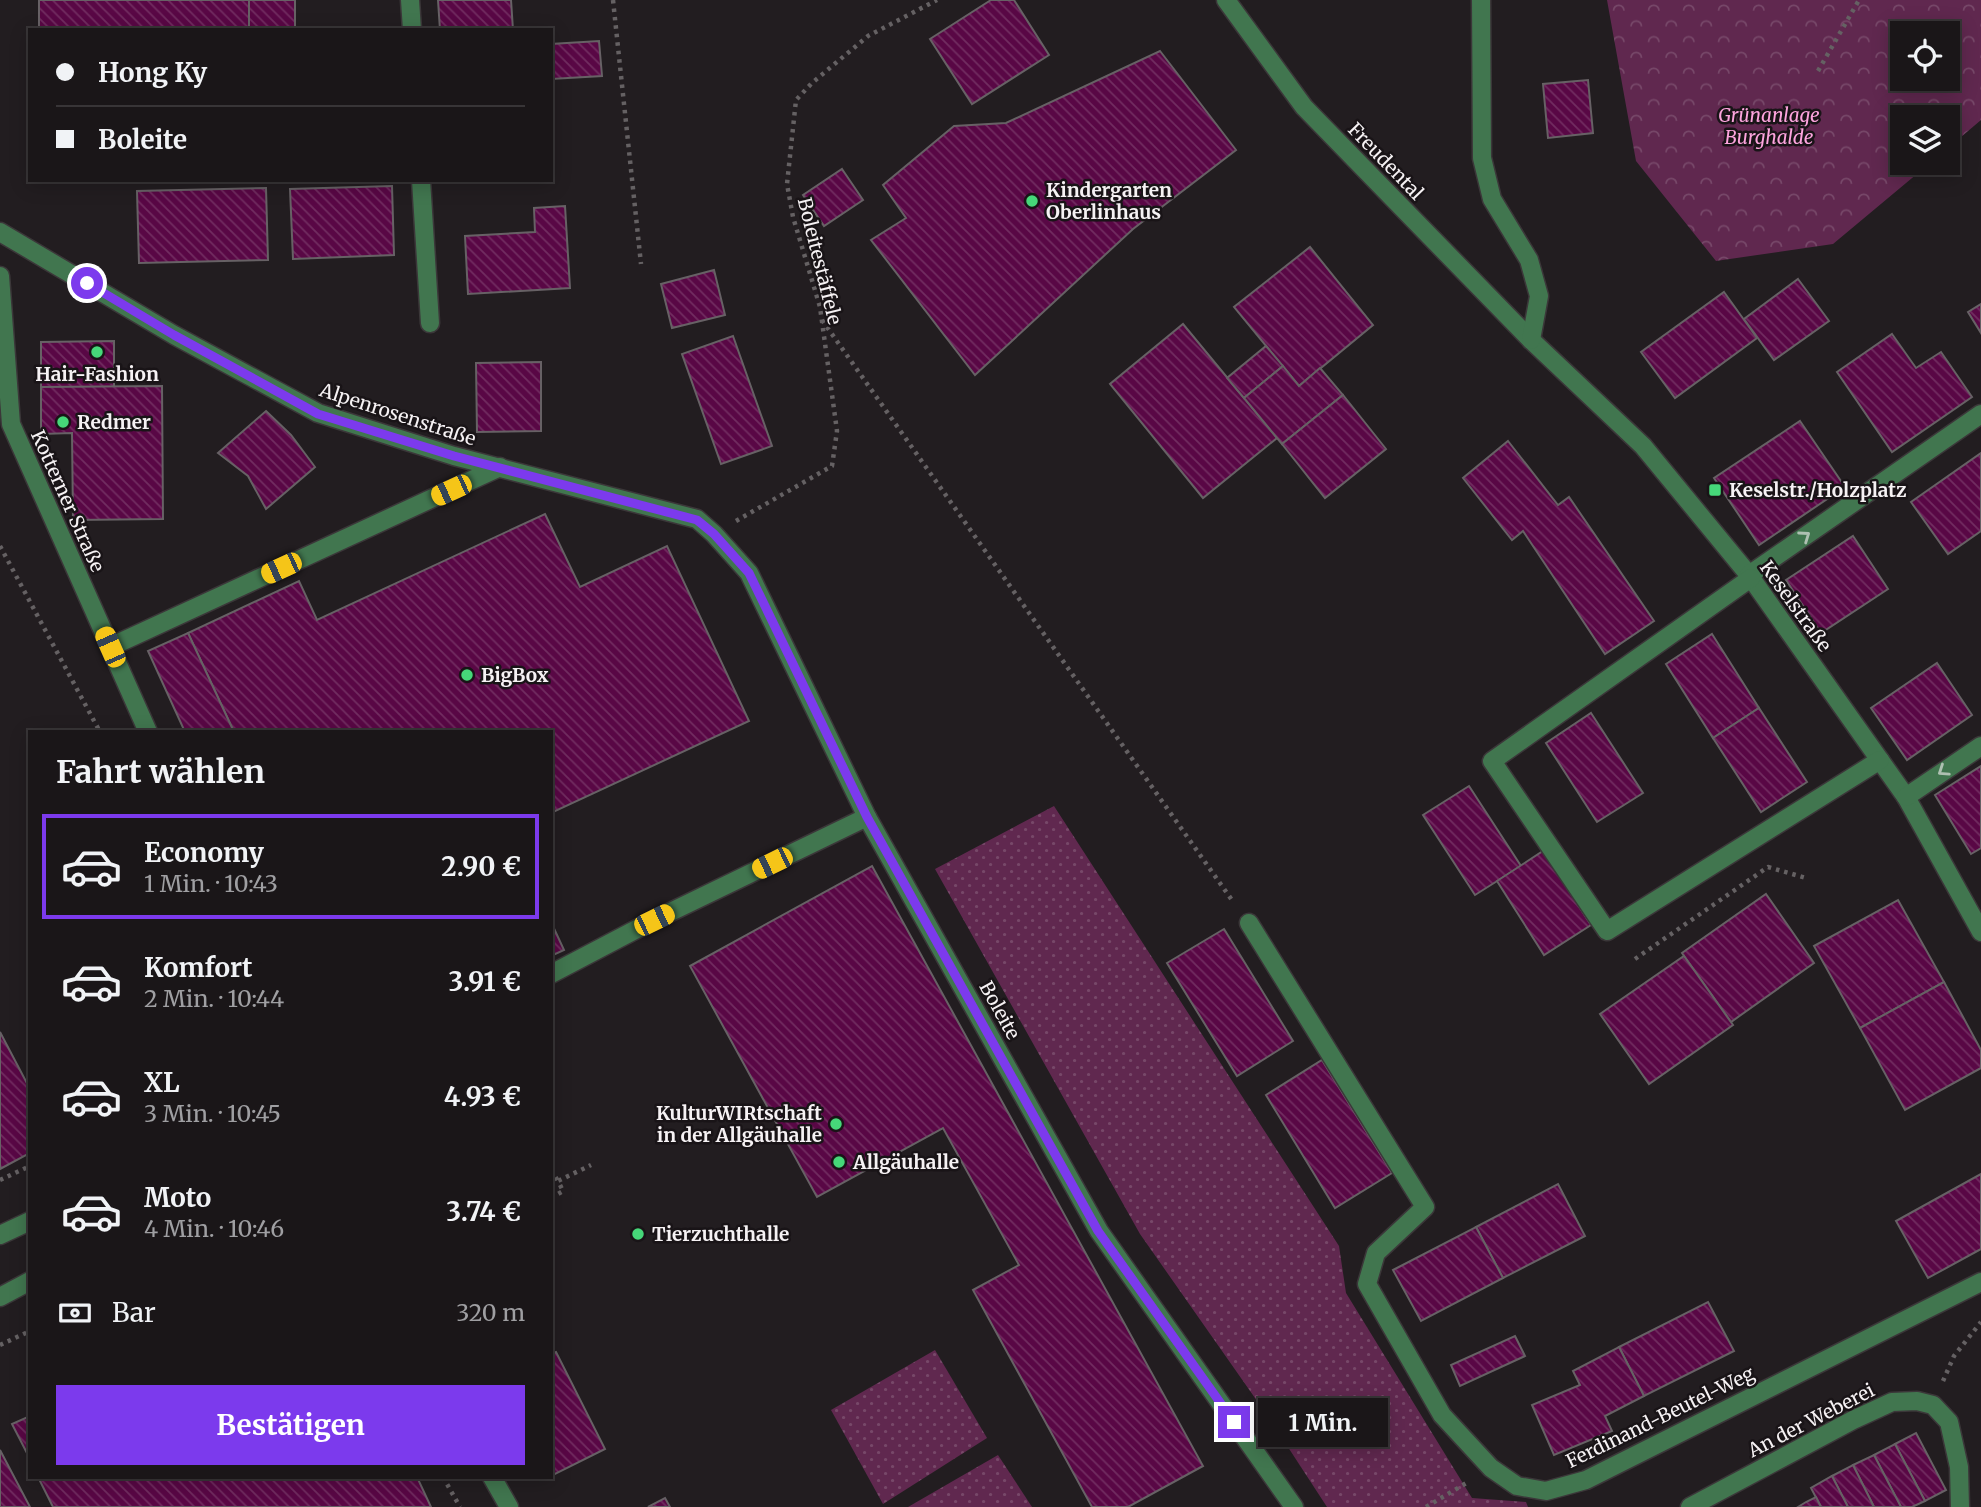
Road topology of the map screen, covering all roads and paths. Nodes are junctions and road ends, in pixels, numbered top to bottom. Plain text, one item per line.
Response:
1 (410, 0) edge
2 (612, 0) edge
3 (937, 0) edge
4 (1226, 0) edge
5 (1481, 0) edge
6 (1859, 0) edge
7 (412, 28) edge
8 (1818, 71) dead end
9 (421, 182) edge
10 (0, 232) edge
11 (641, 264) dead end
12 (0, 276) edge
13 (822, 320) junction
14 (430, 323) dead end
15 (1531, 340) junction
16 (1981, 414) edge
17 (500, 467) junction
18 (697, 520) joint
19 (714, 534) junction
20 (0, 545) edge
21 (1750, 577) junction
22 (110, 647) junction
23 (99, 730) edge
24 (147, 730) edge
25 (1981, 746) edge
26 (1880, 760) junction
27 (1906, 796) junction
28 (867, 817) junction
29 (1806, 877) dead end
30 (1249, 923) joint
31 (1981, 932) edge
32 (1635, 959) dead end
33 (553, 973) edge
34 (591, 1165) dead end
35 (28, 1167) edge
36 (553, 1173) edge
37 (0, 1180) edge
38 (558, 1181) junction
39 (553, 1197) edge
40 (28, 1222) edge
41 (0, 1235) edge
42 (28, 1282) edge
43 (1981, 1282) edge
44 (0, 1297) edge
45 (1981, 1322) edge
46 (28, 1332) edge
47 (0, 1345) edge
48 (1933, 1405) junction
49 (1491, 1468) junction
50 (444, 1479) edge
51 (493, 1479) edge
52 (460, 1507) edge
53 (509, 1507) edge
54 (1294, 1507) edge
55 (1426, 1507) edge
56 (1690, 1507) edge
57 (1960, 1507) edge

1 - 7 street
2 - 11 path
3 - 13 path, Boleitestäffele
4 - 15 street, Freudental
5 - 15 street
6 - 8 path
9 - 14 street
10 - 17 street, Alpenrosenstraße
12 - 22 street, Kotterner Straße
13 - 19 path, Boleitestäffele
13 - 30 path
15 - 21 street, Keselstraße
21 -> 16 street
17 - 18 street, Alpenrosenstraße
17 - 22 street
18 - 19 street, Boleite
19 - 28 street, Boleite
20 - 23 path
21 - 26 street, Keselstraße
21 - 26 street
22 - 24 street, Kotterner Straße
25 -> 27 street
26 - 27 street, Keselstraße
27 - 31 street, Keselstraße
28 - 33 street
28 - 54 street, Boleite
29 - 32 path
30 - 49 street, Ferdinand-Beutel-Weg
34 - 38 path
35 - 37 path
36 - 38 path
38 - 39 path
40 - 41 street
42 - 44 street
43 - 49 street, Ferdinand-Beutel-Weg
45 - 48 path
46 - 47 path
48 - 56 street, An der Weberei
48 - 57 street
49 - 55 path
50 - 52 path
51 - 53 street

